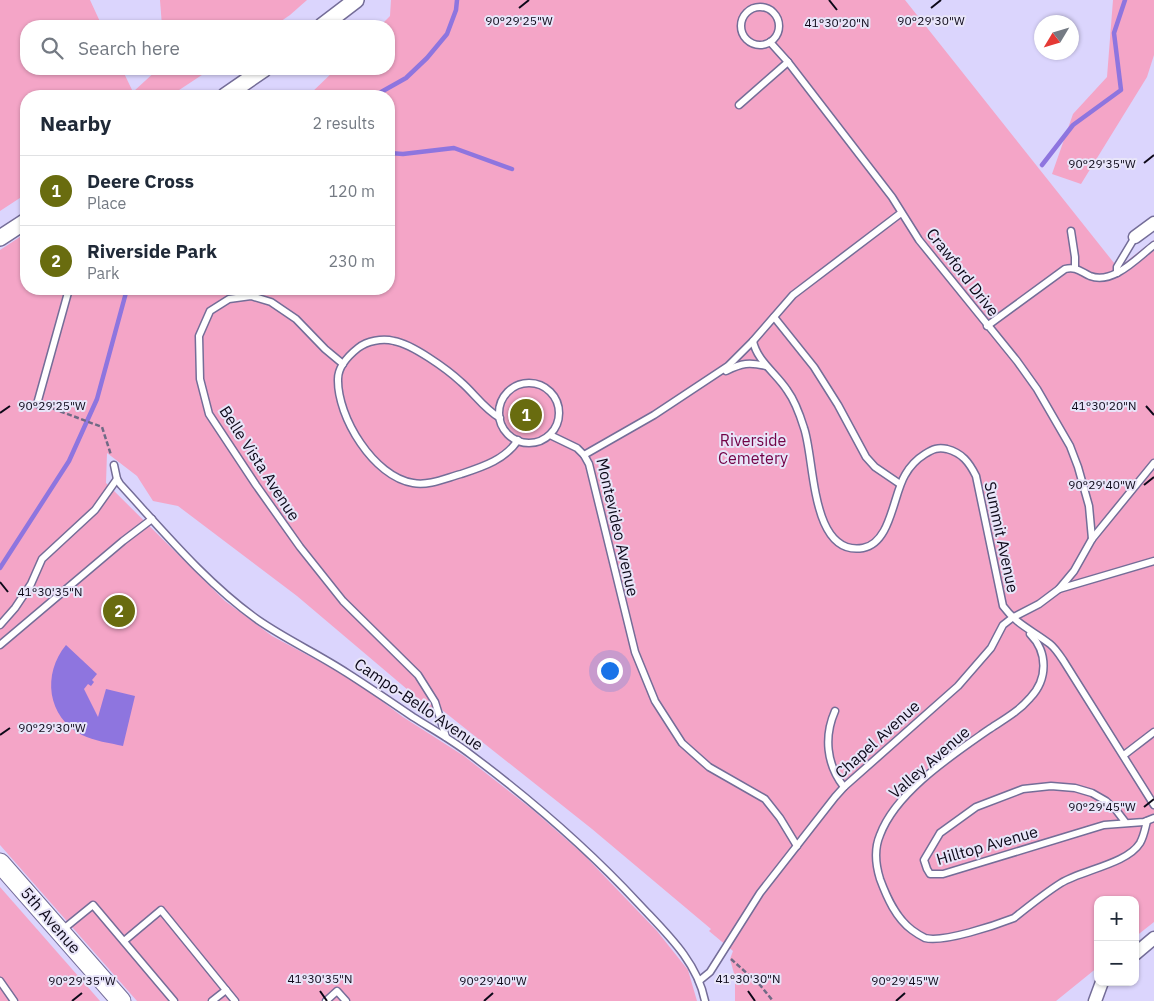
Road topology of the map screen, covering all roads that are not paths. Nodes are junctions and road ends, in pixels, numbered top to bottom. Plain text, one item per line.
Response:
1 (356, 0) edge
2 (330, 20) edge
3 (770, 42) junction
4 (788, 62) junction
5 (255, 75) edge
6 (234, 90) edge
7 (739, 105) dead end
8 (901, 213) junction
9 (1154, 223) edge
10 (20, 225) edge
11 (1071, 231) dead end
12 (1135, 237) joint
13 (0, 238) edge
14 (1154, 245) edge
15 (1075, 268) junction
16 (1117, 273) junction
17 (67, 295) edge
18 (774, 317) junction
19 (987, 326) junction
20 (753, 341) junction
21 (343, 364) junction
22 (769, 367) junction
23 (718, 374) junction
24 (37, 404) road end
25 (500, 418) junction
26 (550, 435) junction
27 (518, 440) junction
28 (584, 456) junction
29 (1154, 463) edge
30 (114, 465) road end
31 (117, 479) junction
32 (900, 484) junction
33 (152, 520) junction
34 (1092, 539) junction
35 (1154, 561) edge
36 (1059, 589) junction
37 (1012, 618) junction
38 (0, 625) edge
39 (1022, 626) junction
40 (0, 645) edge
41 (835, 711) dead end
42 (1154, 732) edge
43 (446, 737) junction
44 (1124, 755) junction
45 (844, 787) junction
46 (1154, 805) edge
47 (1154, 818) edge
48 (1147, 821) junction
49 (1126, 823) junction
50 (797, 846) junction
51 (0, 862) edge
52 (60, 931) junction
53 (1154, 938) edge
54 (124, 941) junction
55 (1139, 951) edge
56 (0, 982) edge
57 (700, 982) junction
58 (1101, 986) edge
59 (226, 990) junction
60 (14, 1001) edge
61 (121, 1001) edge
62 (174, 1001) edge
63 (212, 1001) edge
64 (235, 1001) edge
65 (326, 1001) edge
66 (346, 1001) edge
67 (705, 1001) edge
68 (1096, 1001) edge

1 - 2 street
3 - 3 lane
3 - 4 lane, Crawford Drive
4 - 7 lane
4 - 8 lane, Crawford Drive
5 - 6 street
8 - 18 lane, Montevideo Avenue
8 - 19 lane, Crawford Drive
9 - 12 street
10 - 13 street
11 - 15 lane
12 - 16 lane
14 - 16 lane
15 - 16 lane
15 - 19 lane
17 - 24 lane
18 - 20 lane, Montevideo Avenue
18 - 32 lane
19 - 34 lane, Crawford Drive
20 - 22 lane, Summit Avenue
20 - 23 lane, Montevideo Avenue
21 - 25 lane
21 - 27 lane
21 - 43 lane, Belle Vista Avenue
22 - 23 lane
22 - 32 lane, Summit Avenue
23 - 28 lane, Montevideo Avenue
25 - 26 lane
25 - 27 lane
26 - 27 lane
26 - 28 lane
28 - 50 lane, Montevideo Avenue
29 - 34 lane, Chapel Avenue
30 - 31 lane, Campo-Bello Avenue
31 - 33 lane, Campo-Bello Avenue
31 - 38 lane
32 - 37 lane, Summit Avenue
33 - 40 lane
33 - 43 lane, Campo-Bello Avenue
34 - 36 lane, Chapel Avenue
35 - 36 lane
36 - 37 lane, Chapel Avenue
37 - 39 lane, Summit Avenue
37 - 45 lane, Chapel Avenue
39 - 44 lane, Summit Avenue
39 - 48 lane, Valley Avenue
41 - 45 lane
42 - 44 lane
43 - 57 lane, Campo-Bello Avenue
44 - 46 lane, Summit Avenue
45 - 50 lane, Chapel Avenue
47 - 48 lane, Hilltop Avenue
48 - 49 lane, Hilltop Avenue
49 - 49 lane, Hilltop Avenue
50 - 57 lane, Chapel Avenue
51 - 52 main road, 5th Avenue
52 - 54 lane
52 - 61 main road, 5th Avenue
53 - 55 street
54 - 59 lane
54 - 62 lane
56 - 60 lane
57 - 67 lane, Campo-Bello Avenue
58 - 68 street
59 - 63 lane
59 - 64 lane
65 - 66 lane

